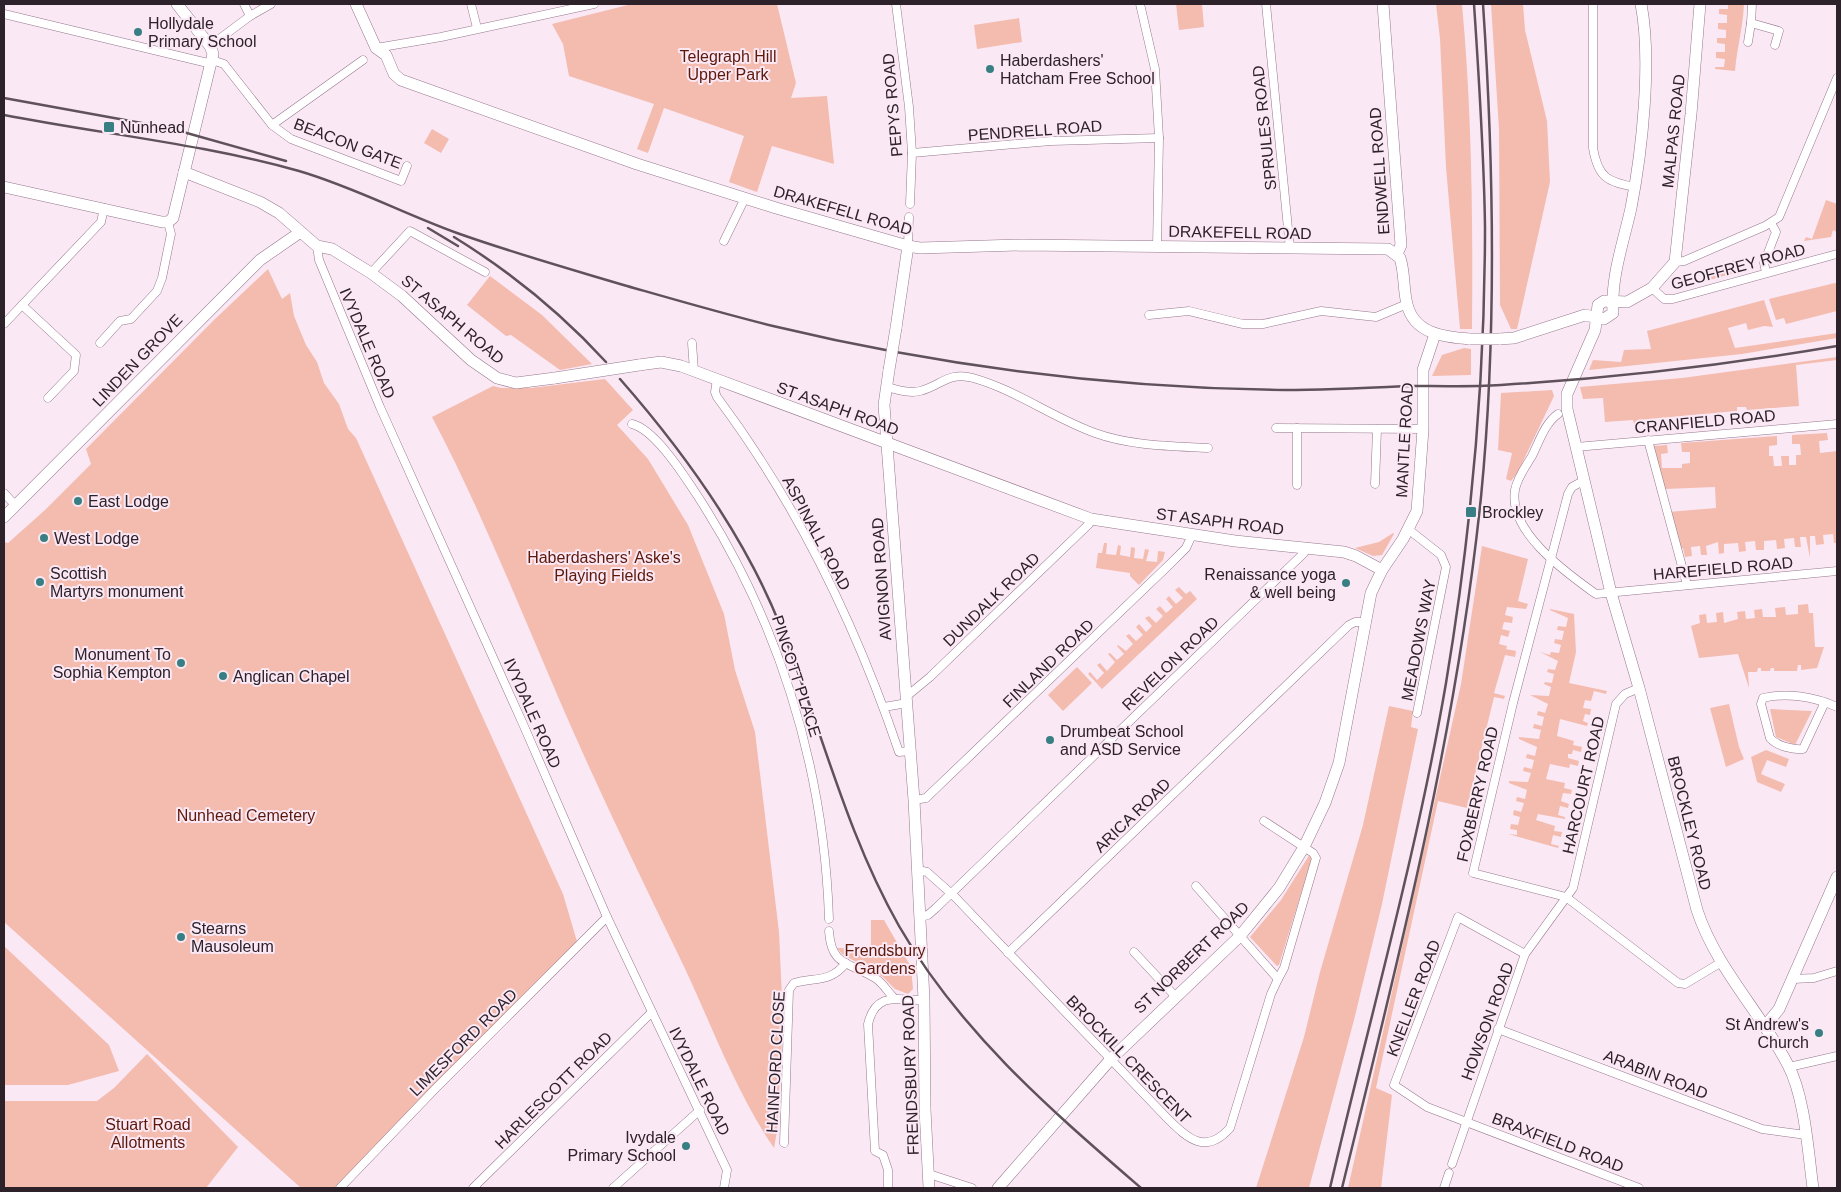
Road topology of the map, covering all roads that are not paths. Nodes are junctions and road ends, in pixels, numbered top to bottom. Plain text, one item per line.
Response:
1 (177, 4) edge
2 (244, 4) edge
3 (271, 4) edge
4 (356, 4) edge
5 (471, 4) edge
6 (594, 4) edge
7 (896, 4) edge
8 (1140, 4) edge
9 (1266, 4) edge
10 (1383, 4) edge
11 (1593, 4) edge
12 (1641, 4) edge
13 (1700, 4) edge
14 (1752, 4) edge
15 (4, 14) edge
16 (250, 16) junction
17 (1751, 23) junction
18 (476, 28) junction
19 (1748, 42) dead end
20 (1775, 45) dead end
21 (210, 46) junction
22 (376, 48) junction
23 (363, 60) dead end
24 (212, 62) junction
25 (1837, 78) edge
26 (272, 125) junction
27 (1160, 138) junction
28 (912, 153) junction
29 (407, 166) dead end
30 (184, 172) junction
31 (4, 187) edge
32 (1635, 187) junction
33 (745, 198) junction
34 (910, 204) dead end
35 (104, 208) junction
36 (910, 217) dead end
37 (168, 222) junction
38 (1771, 223) junction
39 (299, 233) junction
40 (724, 241) dead end
41 (317, 246) junction
42 (908, 246) junction
43 (1156, 247) junction
44 (1290, 249) junction
45 (1397, 254) junction
46 (1836, 254) edge
47 (1675, 262) junction
48 (485, 272) dead end
49 (1766, 272) junction
50 (371, 273) junction
51 (1652, 288) junction
52 (1612, 301) junction
53 (1407, 304) junction
54 (22, 305) junction
55 (1149, 315) dead end
56 (1596, 318) junction
57 (4, 324) edge
58 (1435, 334) junction
59 (100, 343) dead end
60 (692, 343) dead end
61 (694, 371) junction
62 (717, 380) junction
63 (886, 387) junction
64 (48, 398) dead end
65 (1558, 414) dead end
66 (632, 424) dead end
67 (1837, 424) edge
68 (1276, 428) dead end
69 (1297, 428) junction
70 (1377, 428) junction
71 (1423, 429) junction
72 (1648, 440) junction
73 (887, 444) junction
74 (1576, 447) junction
75 (1208, 448) dead end
76 (1583, 481) junction
77 (1375, 484) dead end
78 (1297, 485) dead end
79 (4, 493) edge
80 (15, 505) junction
81 (4, 517) edge
82 (1091, 519) junction
83 (1408, 529) junction
84 (1192, 535) junction
85 (1304, 548) junction
86 (1551, 558) junction
87 (1382, 570) junction
88 (1837, 571) edge
89 (1687, 585) junction
90 (1611, 593) junction
91 (1365, 622) junction
92 (1639, 688) junction
93 (907, 700) junction
94 (1825, 702) junction
95 (884, 707) junction
96 (1837, 707) edge
97 (1417, 713) dead end
98 (904, 751) junction
99 (914, 800) junction
100 (1264, 821) dead end
101 (1304, 847) junction
102 (918, 870) junction
103 (1837, 877) edge
104 (1196, 886) dead end
105 (950, 894) junction
106 (1566, 897) junction
107 (607, 917) junction
108 (920, 917) junction
109 (828, 919) dead end
110 (829, 931) dead end
111 (1240, 936) junction
112 (1134, 952) dead end
113 (1008, 953) junction
114 (1525, 954) junction
115 (846, 963) junction
116 (1720, 963) junction
117 (1837, 971) edge
118 (1278, 978) junction
119 (1793, 979) junction
120 (1176, 996) junction
121 (894, 998) junction
122 (924, 1000) junction
123 (652, 1012) junction
124 (1766, 1025) junction
125 (1498, 1029) junction
126 (1837, 1056) edge
127 (1110, 1060) junction
128 (1789, 1067) junction
129 (700, 1110) junction
130 (1466, 1122) junction
131 (1806, 1135) junction
132 (784, 1143) dead end
133 (1452, 1164) dead end
134 (1449, 1173) dead end
135 (929, 1174) junction
136 (340, 1188) edge
137 (473, 1188) edge
138 (614, 1188) edge
139 (724, 1188) edge
140 (888, 1188) edge
141 (929, 1188) edge
142 (972, 1188) edge
143 (998, 1188) edge
144 (1444, 1188) edge
145 (1640, 1188) edge
146 (1813, 1188) edge

1 - 21 street
2 - 16 street
3 - 16 street
4 - 22 street, DRAKEFELL ROAD
5 - 18 street
6 - 18 street
7 - 28 street, PEPYS ROAD
8 - 27 street
9 - 44 street, SPRULES ROAD
10 - 45 street, ENDWELL ROAD
11 - 32 street
12 - 32 street
13 - 47 street, MALPAS ROAD
14 - 17 street
15 - 24 street
16 - 21 street
17 - 19 street
17 - 20 street
18 - 22 street
21 - 24 street
22 - 33 street, DRAKEFELL ROAD
23 - 26 street
24 - 26 street
24 - 30 street
25 - 38 street
26 - 29 street, BEACON GATE
27 - 28 street, PENDRELL ROAD
27 - 43 street
28 - 34 street, PEPYS ROAD
30 - 37 street
30 - 39 street, ST ASAPH ROAD
31 - 35 street
32 - 52 street
33 - 40 street
33 - 42 street, DRAKEFELL ROAD
35 - 37 street
35 - 54 street
36 - 42 street
37 - 59 street
38 - 47 street
38 - 49 street
39 - 41 street, ST ASAPH ROAD
39 - 80 street, LINDEN GROVE
41 - 50 street, ST ASAPH ROAD
41 - 107 street, IVYDALE ROAD
42 - 43 street, DRAKEFELL ROAD
42 - 63 street, AVIGNON ROAD, bridge
43 - 44 street, DRAKEFELL ROAD
44 - 45 street, DRAKEFELL ROAD
45 - 53 street, ENDWELL ROAD
46 - 49 street, GEOFFREY ROAD
47 - 51 street
48 - 50 street
49 - 51 street, GEOFFREY ROAD
50 - 61 street, ST ASAPH ROAD, bridge
51 - 52 street
52 - 56 street
53 - 55 street
53 - 58 street, ENDWELL ROAD
54 - 57 street
54 - 64 street
56 - 58 street, ENDWELL ROAD, bridge
56 - 74 street, BROCKLEY ROAD
58 - 71 street, MANTLE ROAD
60 - 61 street
61 - 62 street, ST ASAPH ROAD
62 - 73 street, ST ASAPH ROAD
62 - 95 street, ASPINALL ROAD
63 - 73 street, AVIGNON ROAD
63 - 75 street
65 - 86 street, HAREFIELD ROAD
66 - 109 street, PINCOTT PLACE
67 - 72 street, CRANFIELD ROAD
68 - 69 street
69 - 70 street
69 - 78 street
70 - 71 street
70 - 77 street
71 - 83 street, MANTLE ROAD
72 - 74 street, CRANFIELD ROAD
72 - 89 street
73 - 82 street, ST ASAPH ROAD
73 - 93 street, AVIGNON ROAD
74 - 76 street, BROCKLEY ROAD
76 - 86 street, FOXBERRY ROAD
76 - 90 street, BROCKLEY ROAD
79 - 80 street
80 - 81 street, LINDEN GROVE
82 - 84 street, ST ASAPH ROAD
82 - 93 street, DUNDALK ROAD
83 - 87 street, MANTLE ROAD
83 - 97 street, MEADOWS WAY
84 - 85 street, ST ASAPH ROAD
84 - 99 street, FINLAND ROAD
85 - 87 street, ST ASAPH ROAD
85 - 105 street, REVELON ROAD
86 - 90 street, HAREFIELD ROAD
86 - 106 street, FOXBERRY ROAD
87 - 91 street, ST NORBERT ROAD
88 - 89 street, HAREFIELD ROAD
89 - 90 street, HAREFIELD ROAD
90 - 92 street, BROCKLEY ROAD
91 - 101 street, ST NORBERT ROAD
91 - 113 street, ARICA ROAD
92 - 106 street, HARCOURT ROAD
92 - 116 street, BROCKLEY ROAD
93 - 95 street
93 - 98 street, AVIGNON ROAD
94 - 94 street
94 - 96 street
95 - 98 street, ASPINALL ROAD
98 - 99 street, AVIGNON ROAD
99 - 102 street, AVIGNON ROAD
100 - 101 street
101 - 111 street, ST NORBERT ROAD
101 - 118 street, BROCKILL CRESCENT
102 - 105 street
102 - 108 street, FRENDSBURY ROAD
103 - 119 street
104 - 111 street
105 - 108 street, REVELON ROAD
105 - 113 street, BROCKILL CRESCENT
106 - 114 street, HOWSON ROAD
106 - 116 street, FOXBERRY ROAD
107 - 123 street, IVYDALE ROAD
107 - 136 street, LIMESFORD ROAD
108 - 122 street, FRENDSBURY ROAD
110 - 115 street
111 - 118 street
111 - 120 street, ST NORBERT ROAD
112 - 120 street
113 - 127 street, BROCKILL CRESCENT
114 - 125 street, HOWSON ROAD
114 - 130 street, KNELLER ROAD
115 - 121 street
115 - 132 street, HAINFORD CLOSE
116 - 124 street, BROCKLEY ROAD
117 - 119 street
118 - 127 street, BROCKILL CRESCENT
119 - 124 street
120 - 127 street, ST NORBERT ROAD
121 - 122 street
121 - 140 street
122 - 135 street, FRENDSBURY ROAD
123 - 129 street, IVYDALE ROAD
123 - 137 street, HARLESCOTT ROAD
124 - 128 street, BROCKLEY ROAD
125 - 130 street, HOWSON ROAD
125 - 131 street, ARABIN ROAD
126 - 128 street
127 - 143 street, ST NORBERT ROAD
128 - 131 street, BROCKLEY ROAD
129 - 138 street
129 - 139 street, IVYDALE ROAD
130 - 133 street, HOWSON ROAD
130 - 145 street, BRAXFIELD ROAD
131 - 146 street, BROCKLEY ROAD
134 - 144 street
135 - 141 street, FRENDSBURY ROAD
135 - 142 street

